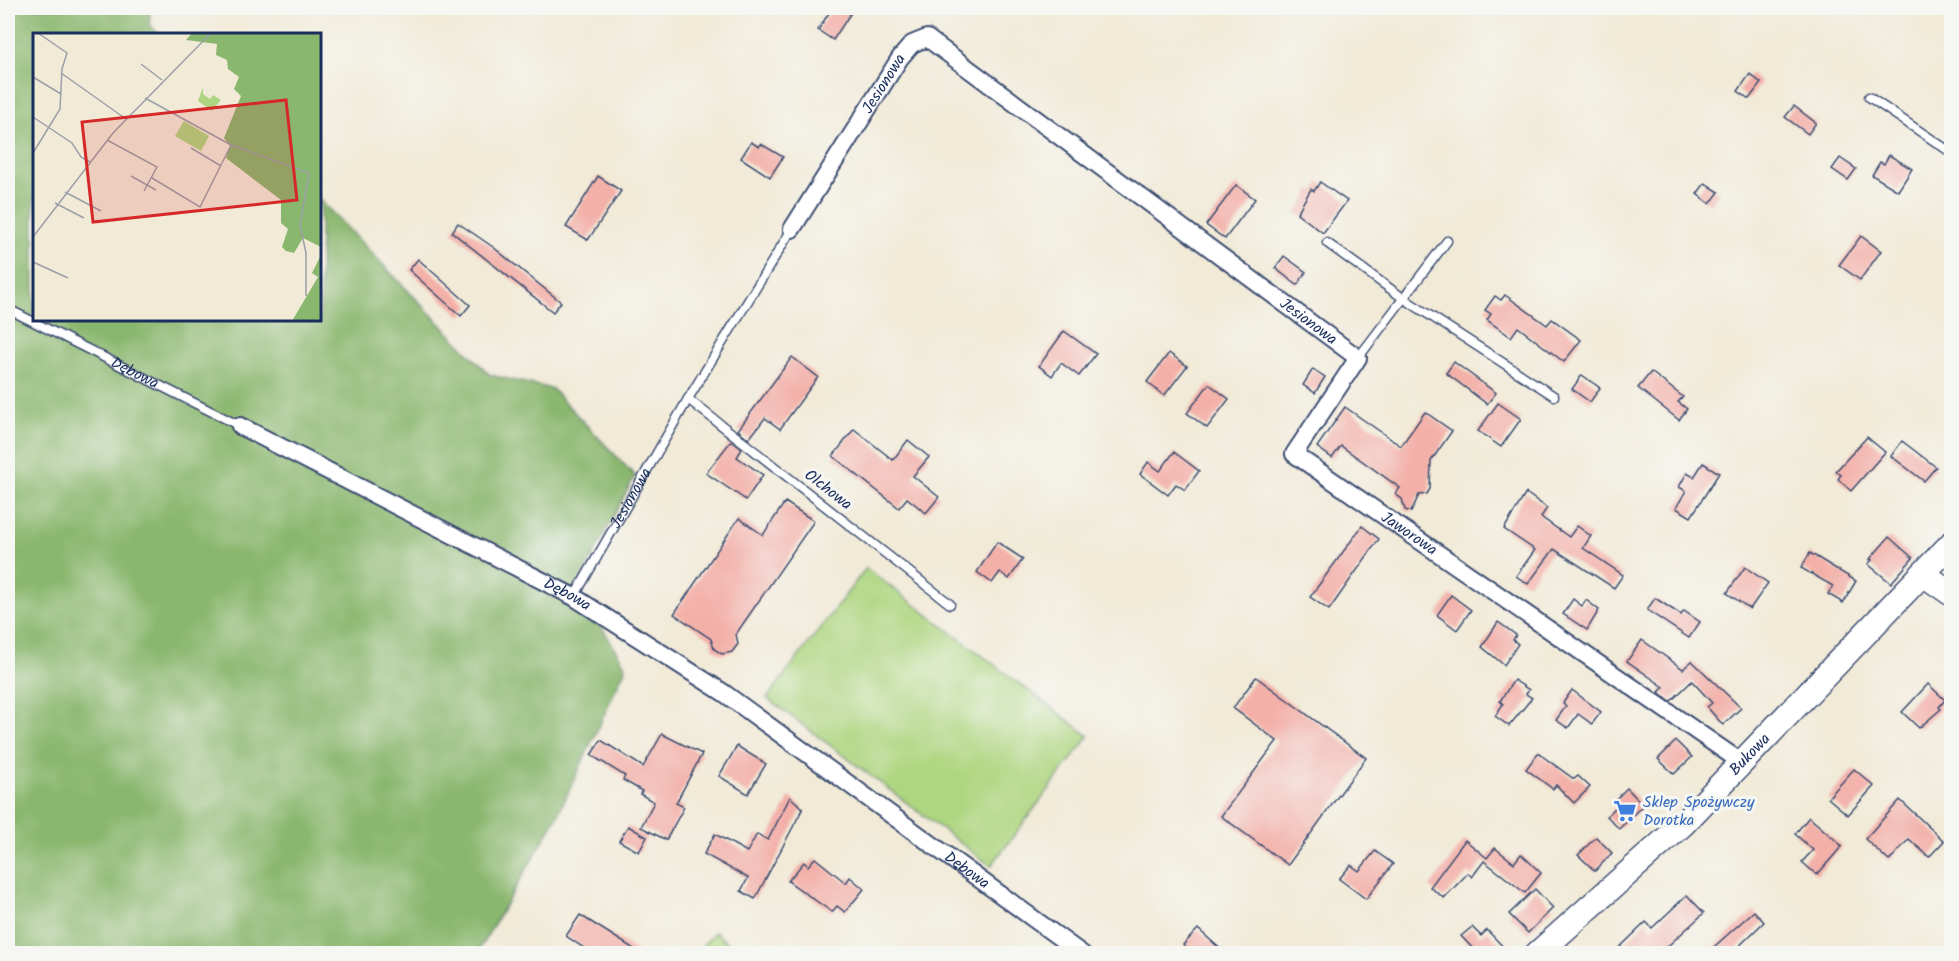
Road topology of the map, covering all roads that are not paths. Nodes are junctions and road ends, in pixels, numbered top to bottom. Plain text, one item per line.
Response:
1 (1869, 97) dead end
2 (1952, 153) edge
3 (792, 229) joint
4 (1447, 241) dead end
5 (1327, 243) dead end
6 (1403, 298) junction
7 (8, 309) edge
8 (1358, 358) junction
9 (1554, 396) dead end
10 (688, 399) junction
11 (240, 426) joint
12 (1952, 543) edge
13 (1923, 574) junction
14 (1952, 594) edge
15 (574, 597) junction
16 (950, 604) dead end
17 (1741, 762) junction
18 (1545, 951) edge
19 (1082, 954) edge

1 - 2 lane
3 - 8 street, Jesionowa
3 - 10 lane, Jesionowa
4 - 6 lane, Jaworowa
5 - 6 lane
6 - 8 lane, Jaworowa
6 - 9 lane
7 - 11 lane, Dębowa
8 - 17 street, Jaworowa
10 - 15 lane, Jesionowa
10 - 16 lane, Olchowa
11 - 15 street, Dębowa
12 - 13 street, Bukowa
13 - 14 street
13 - 17 street, Bukowa
15 - 19 street, Dębowa
17 - 18 street, Bukowa

